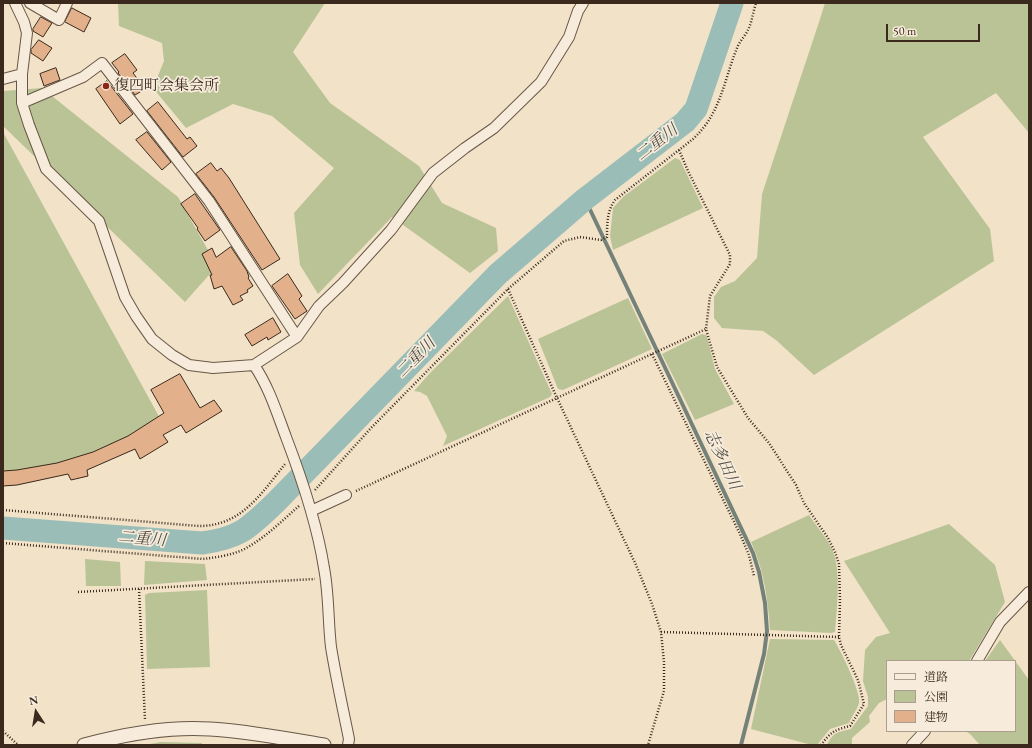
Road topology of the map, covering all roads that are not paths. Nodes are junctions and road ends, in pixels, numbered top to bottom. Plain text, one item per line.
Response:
1 (15, 3) edge
2 (30, 3) edge
3 (67, 3) edge
4 (583, 3) edge
5 (22, 74) junction
6 (3, 79) edge
7 (22, 103) junction
8 (297, 337) junction
9 (254, 365) junction
10 (346, 495) road end
11 (311, 511) junction
12 (1029, 592) edge
13 (978, 660) edge
14 (924, 732) edge
15 (84, 745) edge
16 (324, 745) edge
17 (348, 745) edge
18 (912, 745) edge

1 - 5 street
2 - 3 street
4 - 8 street
5 - 6 street
5 - 7 street
7 - 8 street
7 - 9 street
8 - 9 street
9 - 11 street
10 - 11 street
11 - 17 street
12 - 13 street
14 - 18 street
15 - 16 street

